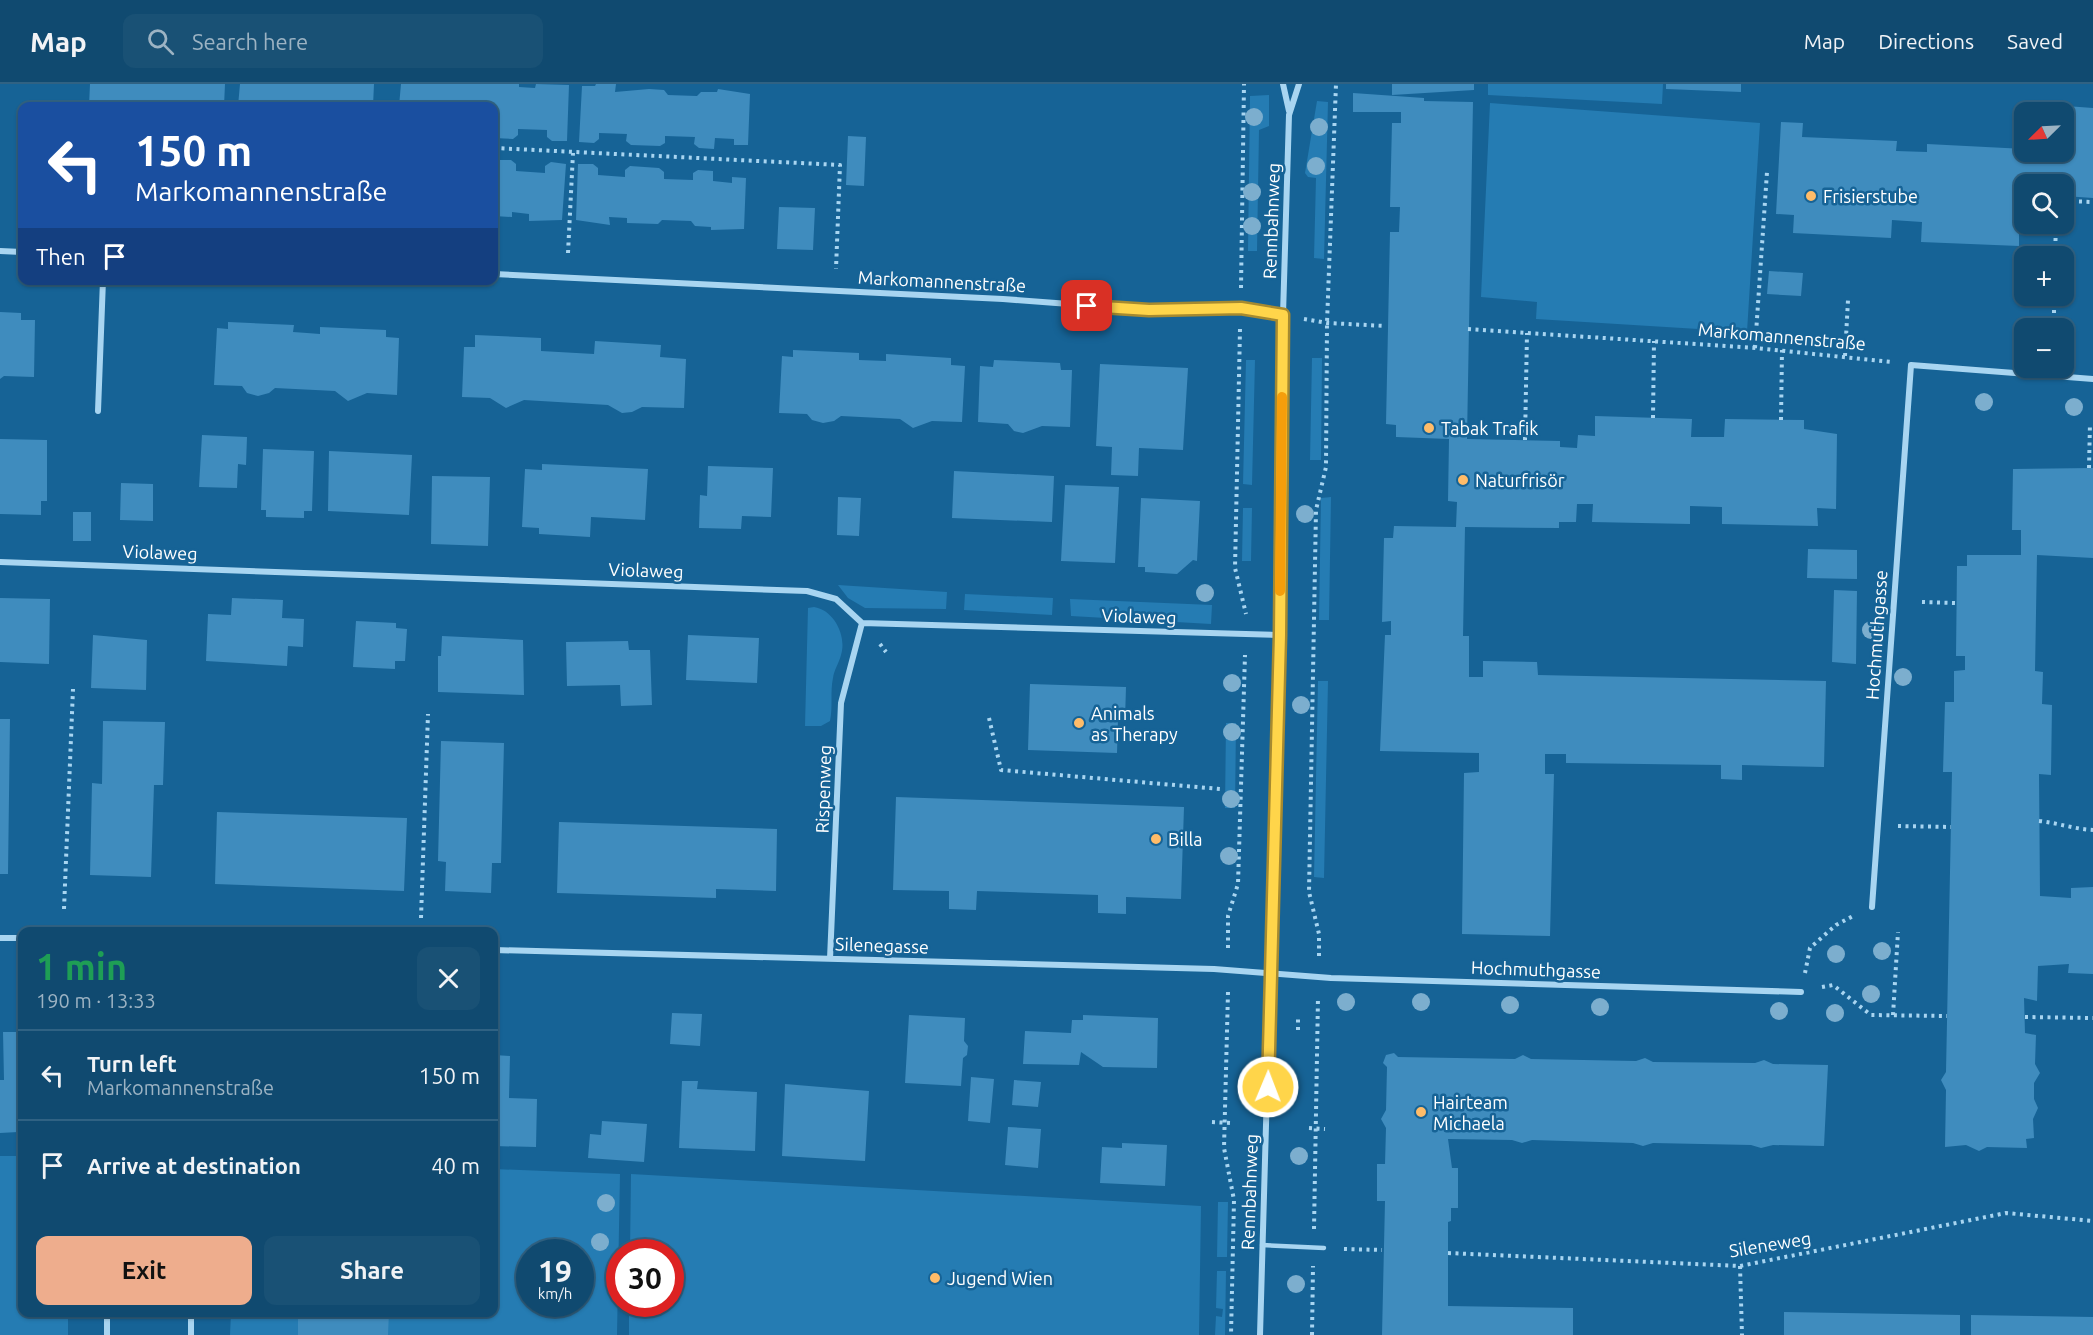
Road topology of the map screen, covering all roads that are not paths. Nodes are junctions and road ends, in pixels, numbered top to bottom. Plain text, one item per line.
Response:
1 (1283, 84) edge
2 (1299, 84) edge
3 (1289, 115) junction
4 (0, 251) edge
5 (18, 252) edge
6 (498, 274) edge
7 (102, 285) edge
8 (1283, 315) junction
9 (2093, 379) edge
10 (98, 411) dead end
11 (0, 562) edge
12 (862, 623) junction
13 (1280, 635) junction
14 (1872, 907) road end
15 (0, 938) edge
16 (18, 938) edge
17 (498, 950) edge
18 (830, 959) junction
19 (1269, 975) junction
20 (1801, 992) road end
21 (1262, 1245) junction
22 (1324, 1248) road end
23 (107, 1317) edge
24 (191, 1317) edge
25 (107, 1335) edge
26 (191, 1335) edge
27 (1260, 1335) edge

1 - 3 street, Rennbahnweg
2 - 3 street, Rennbahnweg
3 - 8 street, Rennbahnweg
4 - 5 street
6 - 8 street, Markomannenstraße
7 - 10 street
8 - 13 street, Rennbahnweg
9 - 14 street, Hochmuthgasse
11 - 12 street, Violaweg
12 - 13 street, Violaweg
12 - 18 street, Rispenweg
13 - 19 street, Rennbahnweg
15 - 16 street
17 - 18 street, Silenegasse
18 - 19 street, Silenegasse
19 - 20 street, Hochmuthgasse
19 - 21 street, Rennbahnweg
21 - 22 lane
21 - 27 street, Rennbahnweg
23 - 25 street
24 - 26 street

